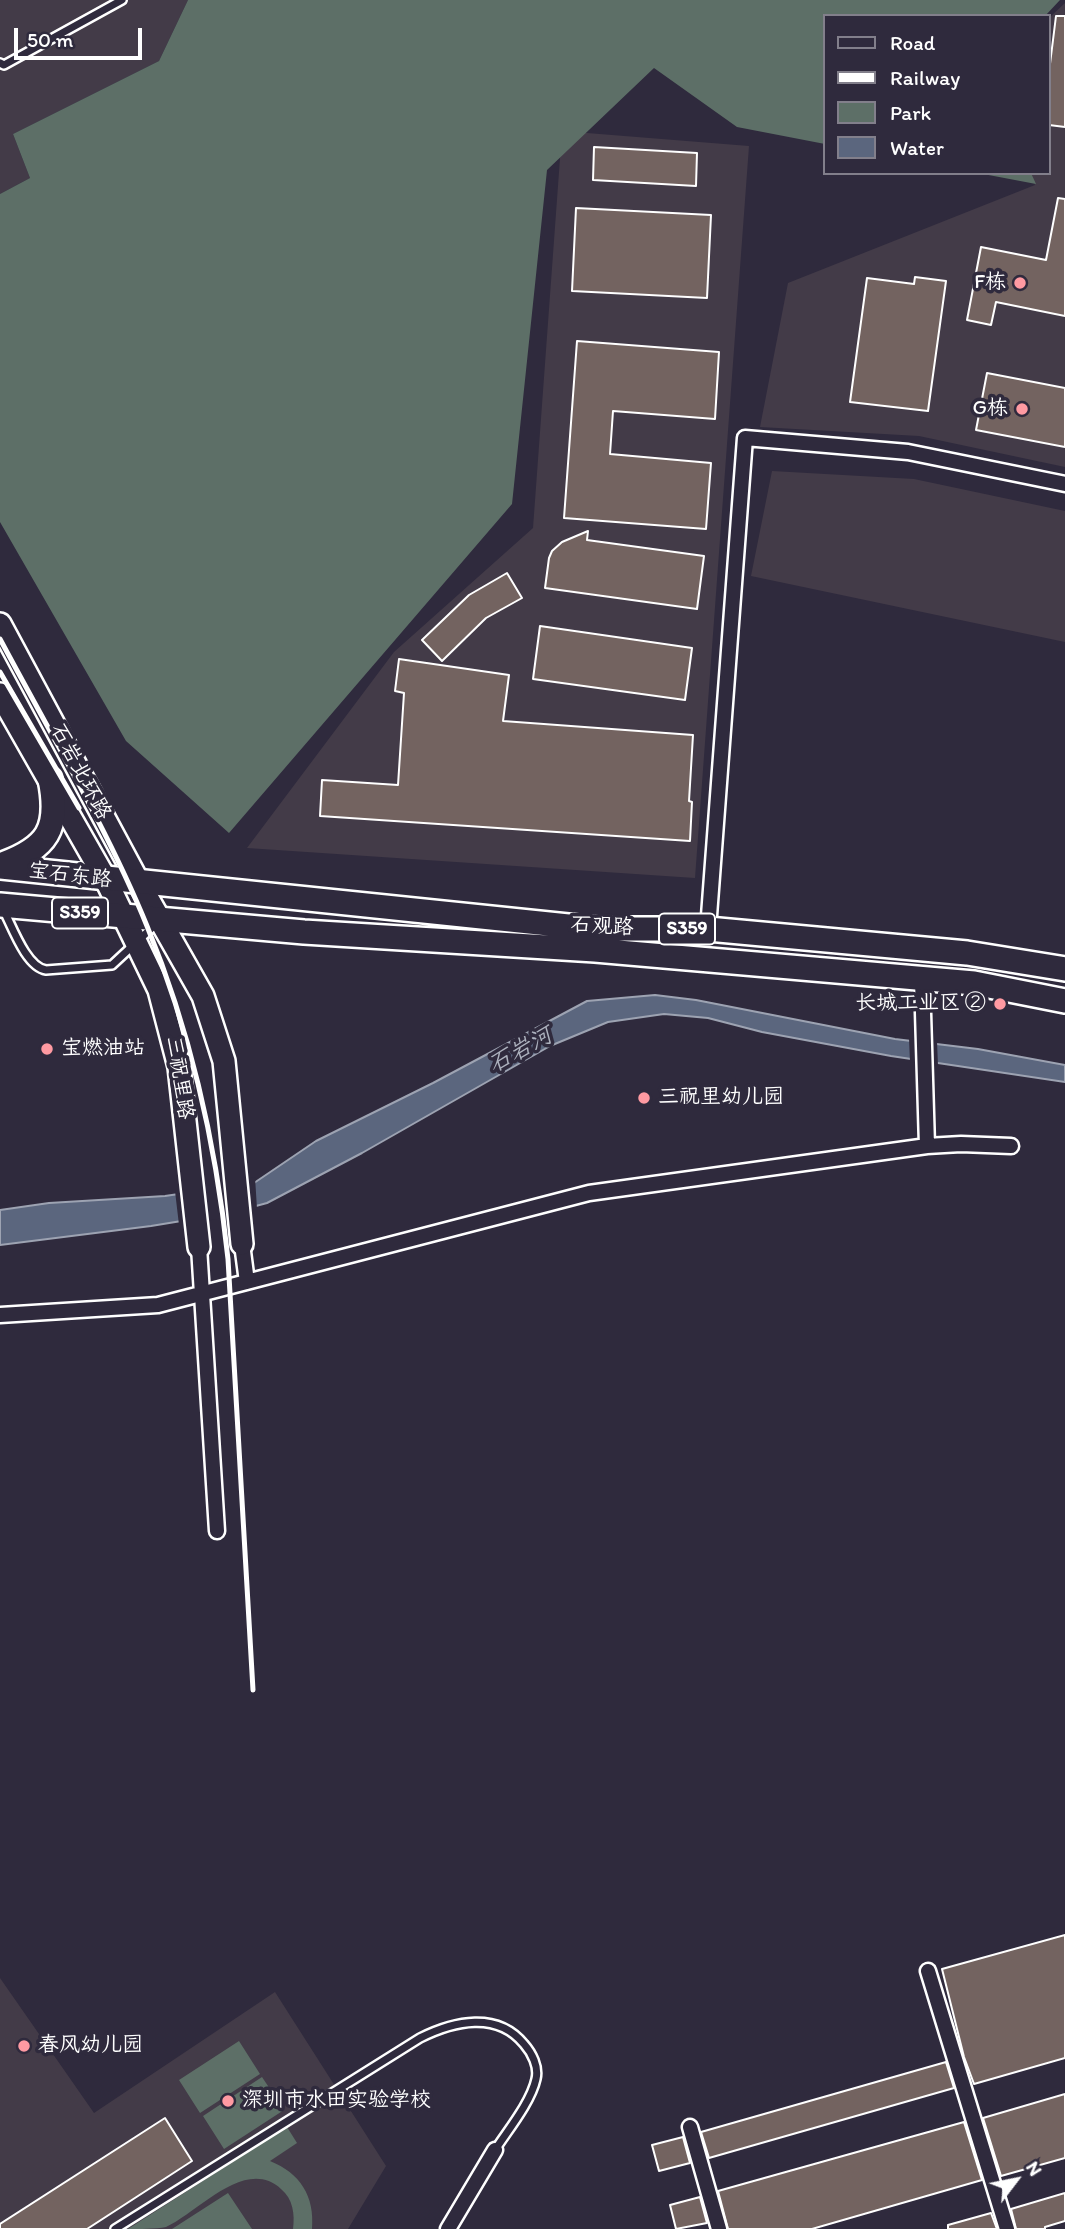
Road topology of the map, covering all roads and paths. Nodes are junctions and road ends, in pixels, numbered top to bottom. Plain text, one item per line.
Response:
1 (122, 0) edge
2 (0, 63) edge
3 (1065, 484) edge
4 (0, 624) edge
5 (0, 694) edge
6 (50, 779) junction
7 (0, 866) edge
8 (106, 880) junction
9 (139, 883) junction
10 (0, 905) edge
11 (125, 917) junction
12 (160, 920) junction
13 (708, 929) junction
14 (137, 942) junction
15 (1065, 969) edge
16 (922, 979) junction
17 (1065, 1001) edge
18 (927, 1146) junction
19 (1011, 1146) dead end
20 (241, 1235) joint
21 (198, 1240) joint
22 (247, 1282) junction
23 (202, 1294) junction
24 (0, 1315) edge
25 (217, 1531) dead end
26 (928, 1970) dead end
27 (690, 2127) dead end
28 (495, 2150) joint
29 (115, 2229) edge
30 (448, 2229) edge
31 (719, 2229) edge
32 (1007, 2229) edge

1 - 2 lane
3 - 13 street
4 - 9 street, 石岩北环路
5 - 6 street, 石岩北环路
6 - 7 main road
6 - 8 street, 石岩北环路
7 - 8 main road, 宝石东路 / S359
8 - 9 main road, 宝石东路 / S359
8 - 11 street, 石岩北环路
9 - 12 street, 石岩北环路
9 - 13 main road, 石观路 / S359
10 - 11 main road, 宝石东路 / S359
10 - 14 lane
11 - 12 main road, 宝石东路 / S359
11 - 14 street, 三祝里路
12 - 14 lane
12 - 16 main road, 石观路 / S359
12 - 20 street, 三祝里路
13 - 15 main road, 石观路 / S359
14 - 21 street, 三祝里路
16 - 17 main road, 石观路
16 - 18 street
18 - 19 street
18 - 22 street
20 - 22 street
21 - 23 street
22 - 23 street
23 - 24 street
23 - 25 street
26 - 32 street
27 - 31 street
28 - 29 lane
28 - 30 street

